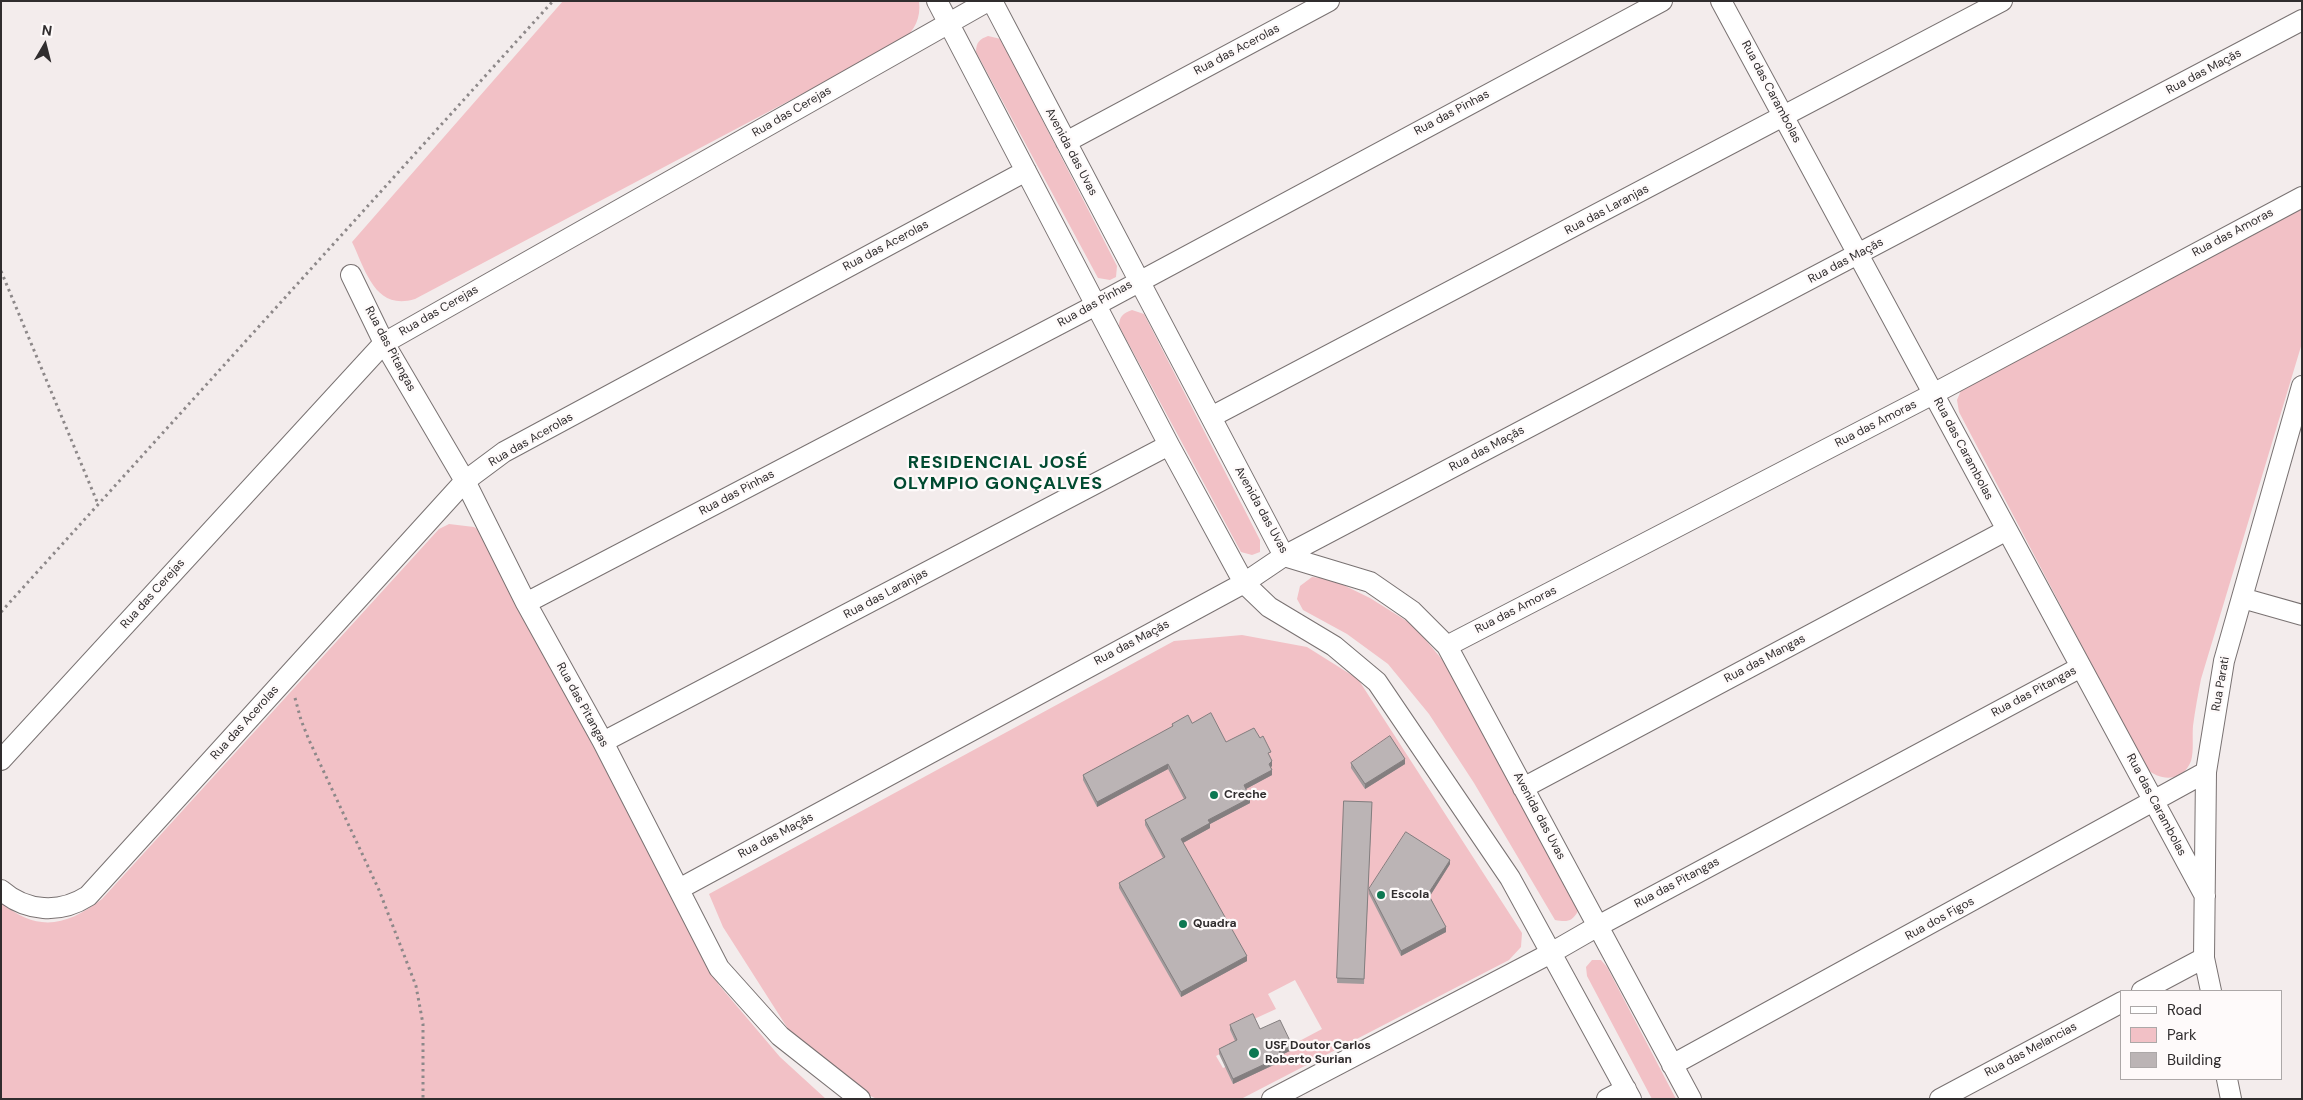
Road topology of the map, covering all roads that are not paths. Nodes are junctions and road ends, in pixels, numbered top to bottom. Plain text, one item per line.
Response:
1 (937, 1) edge
2 (990, 1) edge
3 (1329, 1) edge
4 (1662, 1) edge
5 (1721, 1) edge
6 (2002, 1) edge
7 (2302, 20) edge
8 (948, 23) junction
9 (1784, 117) junction
10 (1066, 142) junction
11 (1026, 171) junction
12 (2302, 196) edge
13 (1858, 254) junction
14 (351, 275) dead end
15 (1139, 280) junction
16 (1096, 304) junction
17 (384, 343) junction
18 (2302, 386) edge
19 (1933, 394) junction
20 (1211, 417) junction
21 (1169, 446) junction
22 (465, 481) junction
23 (2007, 530) junction
24 (1284, 556) junction
25 (1244, 583) junction
26 (2242, 598) junction
27 (526, 603) junction
28 (2302, 615) edge
29 (1447, 646) junction
30 (2081, 667) junction
31 (603, 742) junction
32 (1, 760) edge
33 (2206, 772) junction
34 (1523, 788) junction
35 (2154, 802) junction
36 (679, 889) junction
37 (1, 890) edge
38 (2205, 896) junction
39 (1598, 926) junction
40 (1551, 953) junction
41 (2204, 958) junction
42 (2144, 990) edge
43 (2211, 990) edge
44 (2120, 1003) edge
45 (1672, 1065) junction
46 (2227, 1080) edge
47 (1628, 1094) edge
48 (860, 1099) edge
49 (1272, 1099) edge
50 (1607, 1099) edge
51 (1691, 1099) edge
52 (1940, 1099) edge
53 (2231, 1099) edge

1 - 8 street
2 - 8 street, Rua das Cerejas
2 - 10 street, Avenida das Uvas
3 - 10 street, Rua das Acerolas
4 - 15 street, Rua das Pinhas
5 - 9 street, Rua das Carambolas
6 - 9 street, Rua das Laranjas
7 - 13 street, Rua das Maçãs
8 - 11 street
8 - 17 street, Rua das Cerejas
9 - 13 street, Rua das Carambolas
9 - 20 street, Rua das Laranjas
10 - 15 street, Avenida das Uvas
11 - 16 street
11 - 22 street, Rua das Acerolas
12 - 19 street, Rua das Amoras
13 - 19 street, Rua das Carambolas
13 - 24 street, Rua das Maçãs
14 - 17 street, Rua das Pitangas
15 - 16 street, Rua das Pinhas
15 - 20 street, Avenida das Uvas
16 - 21 street
16 - 27 street, Rua das Pinhas
17 - 22 street, Rua das Pitangas
17 - 32 street, Rua das Cerejas
18 - 26 street, Rua Parati
19 - 23 street, Rua das Carambolas
19 - 29 street, Rua das Amoras
20 - 24 street, Avenida das Uvas
21 - 25 street
21 - 31 street, Rua das Laranjas
22 - 27 street, Rua das Pitangas
22 - 37 street, Rua das Acerolas
23 - 30 street, Rua das Carambolas
23 - 34 street, Rua das Mangas
24 - 25 street, Rua das Maçãs
24 - 29 street, Avenida das Uvas
25 - 36 street, Rua das Maçãs
25 - 40 street
26 - 28 street
26 - 33 street, Rua Parati
27 - 31 street, Rua das Pitangas
29 - 34 street, Avenida das Uvas
30 - 35 street, Rua das Carambolas
30 - 39 street, Rua das Pitangas
31 - 36 street, Rua das Pitangas
33 - 35 street, Rua dos Figos
33 - 38 street, Rua Parati
34 - 39 street, Avenida das Uvas
35 - 38 street, Rua das Carambolas
35 - 45 street, Rua dos Figos
36 - 48 street, Rua das Pitangas
38 - 41 street, Rua Parati
39 - 40 street, Rua das Pitangas
39 - 45 street, Avenida das Uvas
40 - 47 street
40 - 49 street, Rua das Pitangas
41 - 42 street
41 - 43 street, Rua Parati
44 - 52 street, Rua das Melancias
45 - 51 street, Avenida das Uvas
46 - 53 street
47 - 50 street

